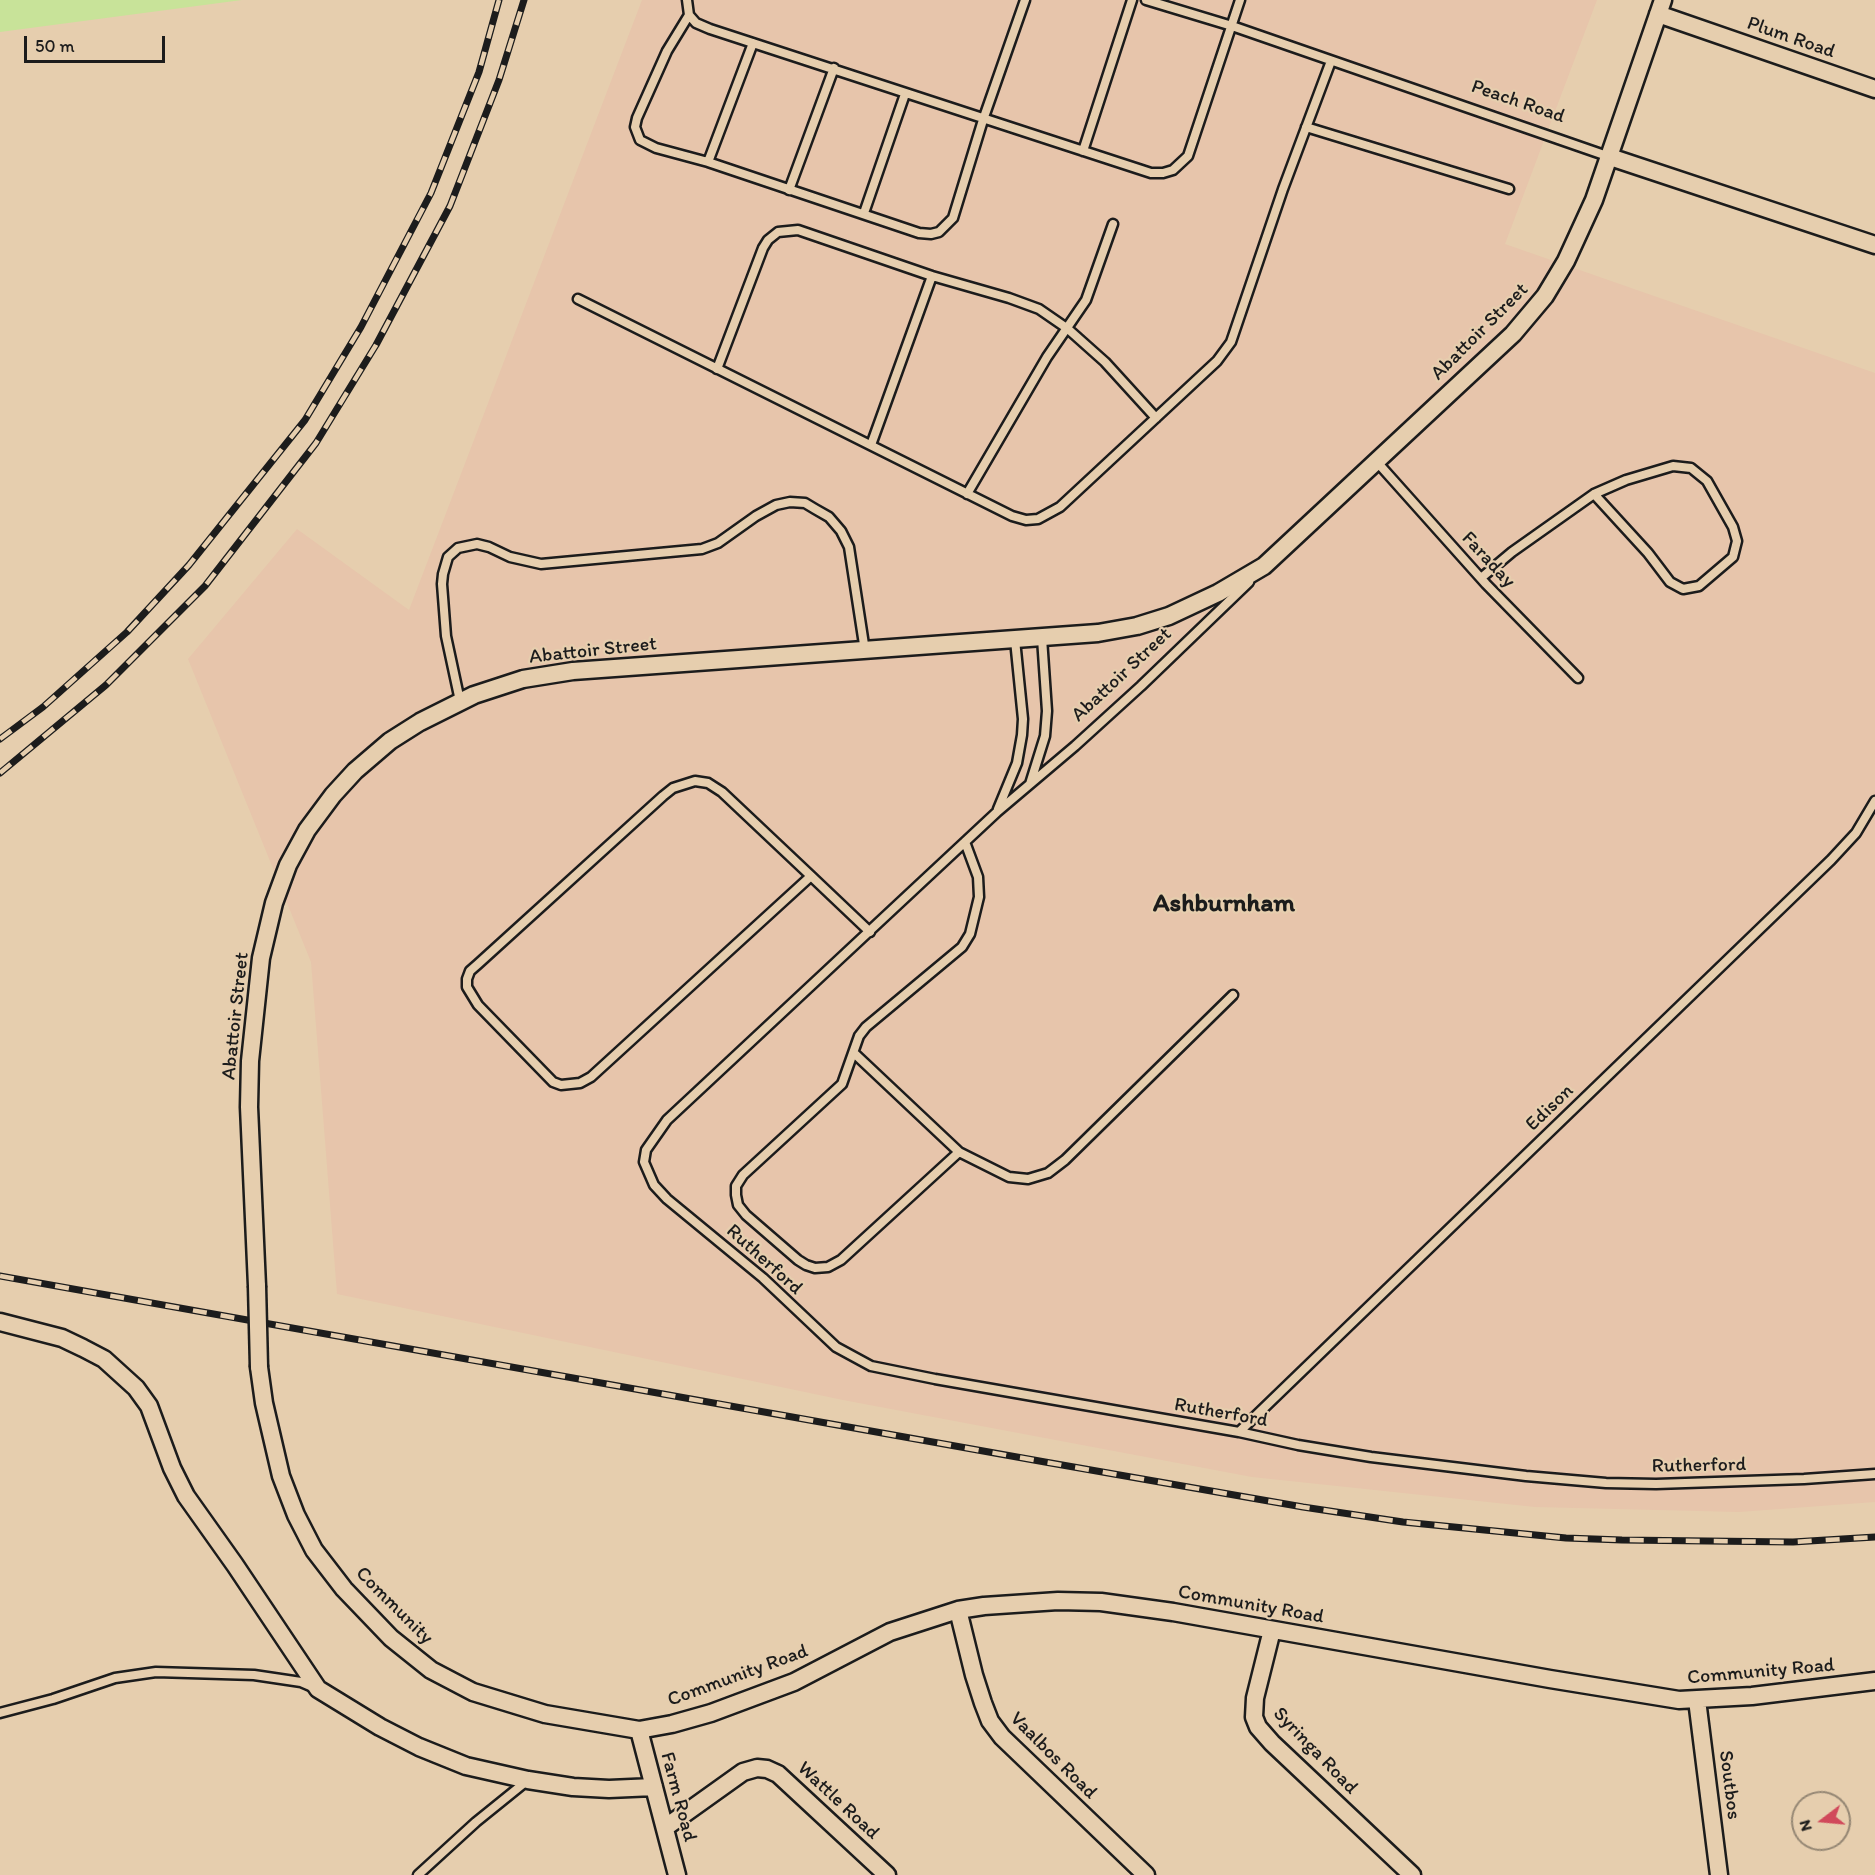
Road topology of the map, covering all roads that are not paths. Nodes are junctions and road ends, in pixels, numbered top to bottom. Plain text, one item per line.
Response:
1 (687, 0) edge
2 (1025, 0) edge
3 (1132, 0) edge
4 (1146, 0) edge
5 (1240, 0) edge
6 (1661, 7) edge
7 (689, 15) junction
8 (1232, 26) junction
9 (753, 43) junction
10 (1331, 61) junction
11 (834, 68) junction
12 (1875, 89) edge
13 (905, 94) junction
14 (983, 120) junction
15 (1306, 127) junction
16 (1083, 151) junction
17 (1610, 157) junction
18 (708, 162) junction
19 (1509, 189) dead end
20 (789, 190) junction
21 (864, 213) junction
22 (1113, 224) dead end
23 (1875, 245) edge
24 (932, 276) junction
25 (578, 299) dead end
26 (1068, 329) junction
27 (717, 369) junction
28 (1156, 418) junction
29 (871, 445) junction
30 (1377, 462) junction
31 (967, 494) junction
32 (1594, 494) junction
33 (1264, 566) junction
34 (1481, 578) junction
35 (1042, 638) junction
36 (1015, 640) junction
37 (865, 651) junction
38 (1578, 678) dead end
39 (460, 701) junction
40 (1030, 784) junction
41 (1875, 801) edge
42 (997, 812) junction
43 (965, 842) junction
44 (811, 876) junction
45 (870, 932) junction
46 (1233, 995) dead end
47 (855, 1054) junction
48 (959, 1152) junction
49 (644, 1162) joint
50 (0, 1322) edge
51 (259, 1367) joint
52 (1239, 1432) junction
53 (1875, 1474) edge
54 (958, 1610) junction
55 (1272, 1630) junction
56 (1875, 1681) edge
57 (318, 1689) junction
58 (1698, 1700) junction
59 (0, 1713) edge
60 (639, 1730) junction
61 (528, 1780) junction
62 (654, 1787) junction
63 (666, 1827) junction
64 (418, 1875) edge
65 (677, 1875) edge
66 (887, 1875) edge
67 (1146, 1875) edge
68 (1412, 1875) edge
69 (1719, 1875) edge

1 - 7 lane
2 - 14 lane
3 - 16 lane
4 - 8 lane, Peach Road
5 - 8 lane
6 - 12 street, Plum Road
6 - 17 street, Abattoir Street
7 - 9 lane
7 - 18 lane
8 - 10 lane, Peach Road
8 - 16 lane
9 - 11 lane
9 - 18 lane
10 - 15 lane
10 - 17 lane, Peach Road
11 - 13 lane
11 - 20 lane
13 - 14 lane
13 - 21 lane
14 - 16 lane
14 - 21 lane
15 - 19 lane
15 - 28 lane
17 - 23 street, Peach Road
17 - 30 street, Abattoir Street
18 - 20 lane
20 - 21 lane
22 - 26 lane
24 - 26 lane
24 - 27 lane
24 - 29 lane
25 - 27 lane
26 - 28 lane
26 - 31 lane
27 - 29 lane
28 - 31 lane
29 - 31 lane
30 - 33 street, Abattoir Street
30 - 34 lane, Faraday
32 - 32 lane
32 - 34 lane
33 - 35 street, Abattoir Street
33 - 40 lane, Abattoir Street
34 - 38 lane, Faraday
35 - 36 street, Abattoir Street
35 - 40 lane, Abattoir Street
36 - 37 street, Abattoir Street
36 - 42 lane, Abattoir Street
37 - 39 street, Abattoir Street
37 - 39 lane
39 - 51 street, Abattoir Street, bridge
40 - 42 lane, Abattoir Street
41 - 52 lane, Edison
42 - 43 lane, Abattoir Street
43 - 45 lane, Abattoir Street
43 - 47 lane
44 - 44 lane
44 - 45 lane
45 - 49 lane, Abattoir Street
46 - 48 lane
47 - 48 lane
47 - 48 lane
49 - 52 lane, Rutherford
50 - 57 street
51 - 60 street, Community
52 - 53 lane, Rutherford
54 - 55 street, Community Road
54 - 60 street, Community Road
54 - 67 street, Vaalbos Road
55 - 58 street, Community Road
55 - 68 street, Syringa Road
56 - 58 street, Community Road
57 - 59 lane
57 - 61 street
58 - 69 street, Soutbos
60 - 62 street, Farm Road
61 - 62 street
61 - 64 lane
62 - 63 street, Farm Road
63 - 65 street, Farm Road
63 - 66 street, Wattle Road

